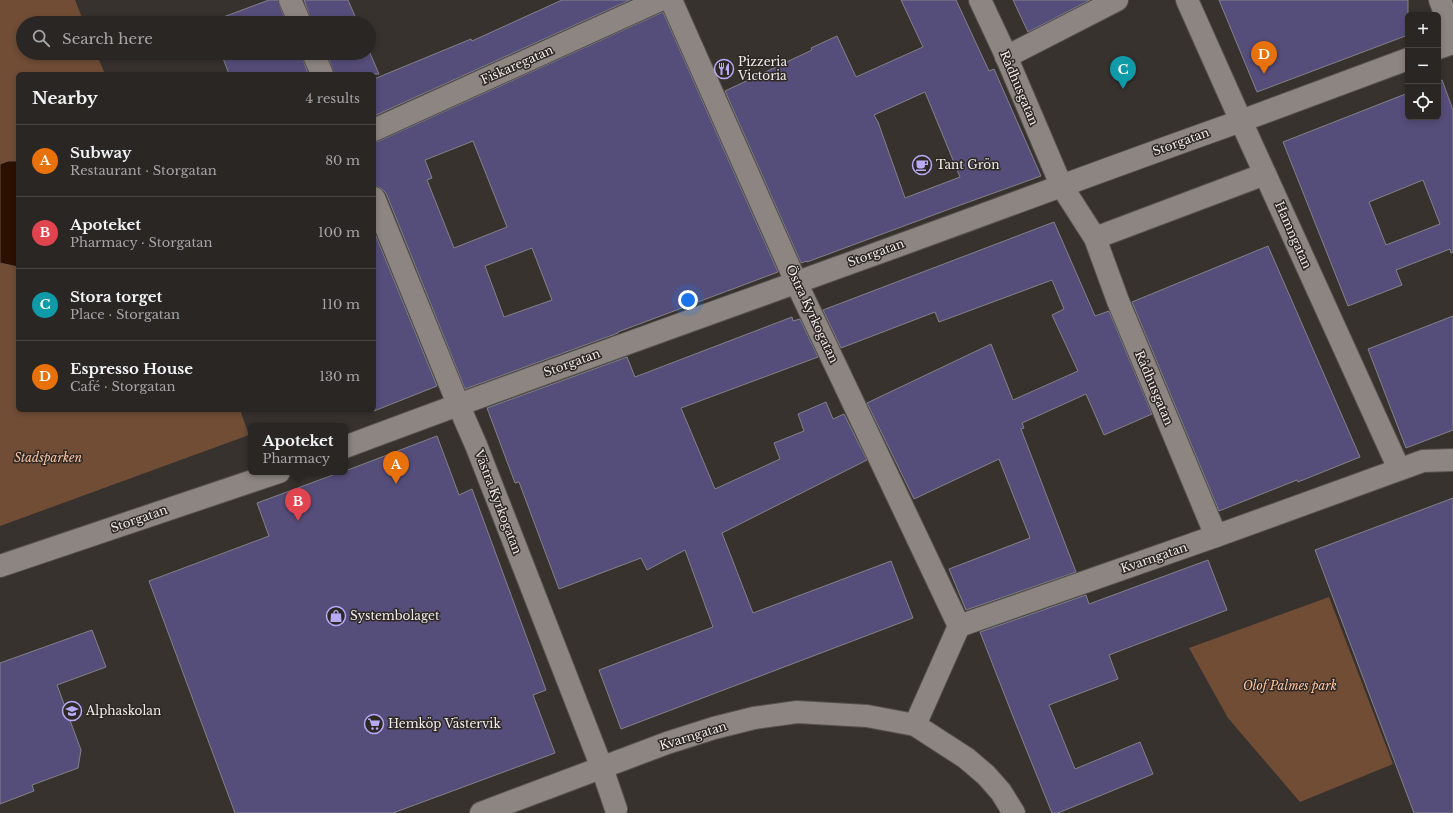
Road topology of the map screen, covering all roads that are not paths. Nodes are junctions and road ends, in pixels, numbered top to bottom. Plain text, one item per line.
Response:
1 (290, 0) edge
2 (660, 0) edge
3 (671, 0) edge
4 (980, 0) edge
5 (1117, 0) edge
6 (1187, 0) edge
7 (1440, 0) edge
8 (297, 16) edge
9 (1453, 35) edge
10 (1453, 43) edge
11 (1441, 47) edge
12 (1006, 57) junction
13 (316, 60) edge
14 (1405, 60) edge
15 (321, 72) edge
16 (1241, 121) junction
17 (376, 129) edge
18 (1265, 174) junction
19 (1061, 185) junction
20 (376, 203) edge
21 (1094, 238) junction
22 (796, 282) junction
23 (458, 404) junction
24 (348, 446) edge
25 (1453, 460) edge
26 (1399, 469) junction
27 (270, 475) edge
28 (1216, 536) junction
29 (0, 566) edge
30 (958, 626) junction
31 (915, 725) junction
32 (602, 768) junction
33 (625, 809) edge
34 (481, 813) edge
35 (1014, 813) edge

1 - 8 street
2 - 17 street, Fiskaregatan
3 - 22 street, Östra Kyrkogatan
4 - 12 street, Rådhusgatan
5 - 12 street
6 - 16 street, Hamngatan
7 - 9 street
10 - 11 street
12 - 19 street, Rådhusgatan
13 - 15 street
14 - 16 street, Storgatan
16 - 18 street, Hamngatan
16 - 19 street, Storgatan
18 - 21 street
18 - 26 street, Hamngatan
19 - 21 street, Rådhusgatan
19 - 22 street, Storgatan
20 - 23 street, Västra Kyrkogatan
21 - 28 street, Rådhusgatan
22 - 23 street, Storgatan
22 - 30 street, Östra Kyrkogatan
23 - 24 street, Storgatan
23 - 32 street, Västra Kyrkogatan
25 - 26 street, Kvarngatan
26 - 28 street, Kvarngatan
27 - 29 street, Storgatan
28 - 30 street, Kvarngatan
30 - 31 street
31 - 32 street, Kvarngatan
31 - 35 street, Kvarngatan
32 - 33 street, Västra Kyrkogatan
32 - 34 street, Kvarngatan

